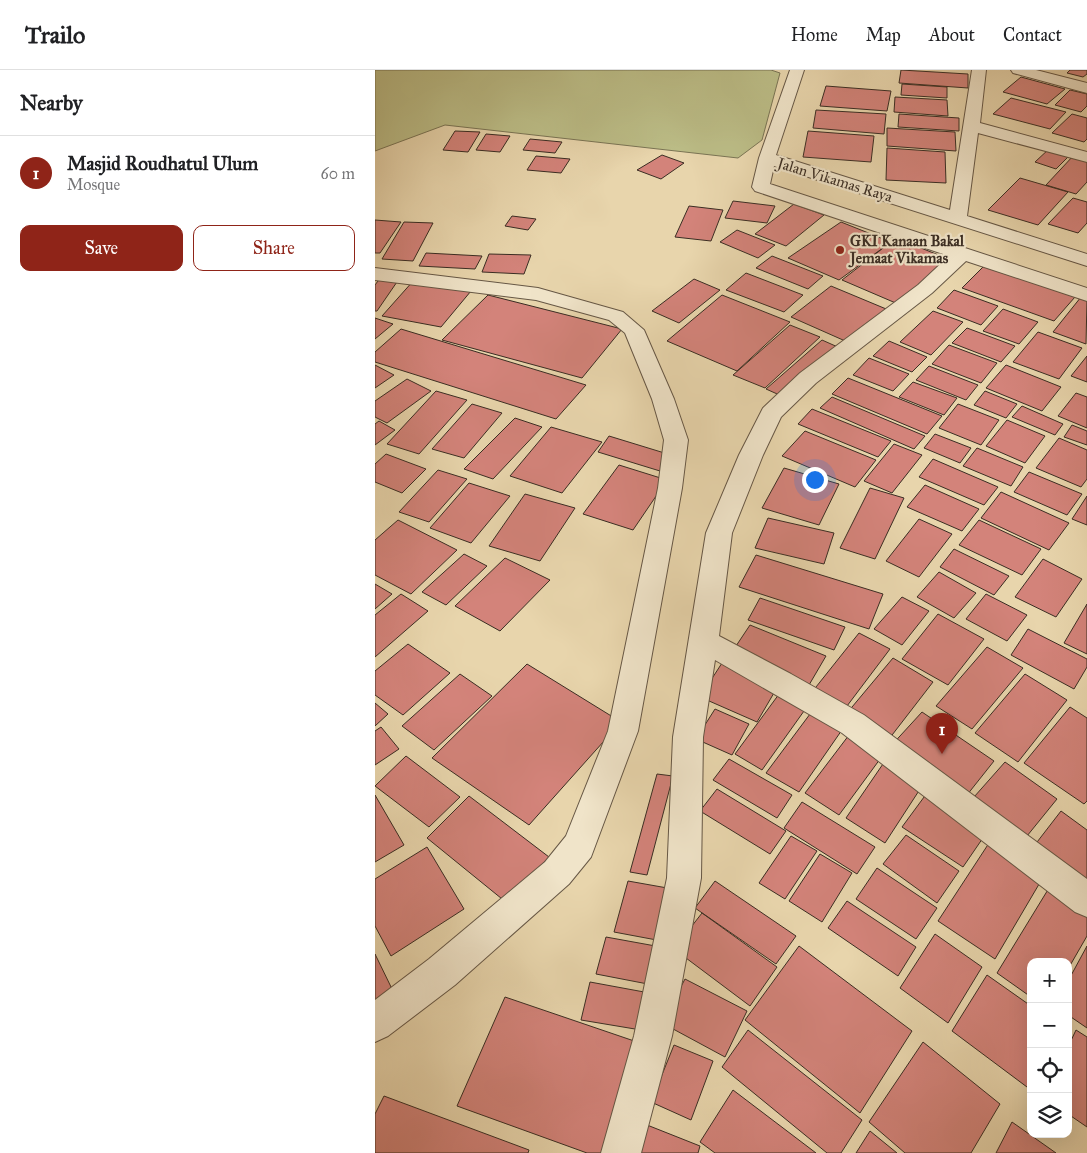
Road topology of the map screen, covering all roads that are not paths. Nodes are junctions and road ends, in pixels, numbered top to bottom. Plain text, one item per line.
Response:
1 (797, 70) edge
2 (979, 70) edge
3 (1018, 70) edge
4 (1087, 88) edge
5 (971, 126) junction
6 (1087, 158) edge
7 (766, 161) junction
8 (958, 218) junction
9 (963, 253) junction
10 (1087, 260) edge
11 (375, 274) edge
12 (1087, 295) edge
13 (704, 641) junction
14 (1087, 900) edge
15 (375, 1023) edge
16 (621, 1153) edge

1 - 7 street
2 - 5 street
3 - 4 street
5 - 6 street
5 - 8 street
7 - 8 street, Jalan Vikamas Raya
7 - 9 street, Jalan Vikamas Raya
8 - 10 street, Jalan Vikamas Raya
9 - 12 street, Jalan Vikamas Raya
9 - 13 street
11 - 15 street
13 - 14 street
13 - 16 street

